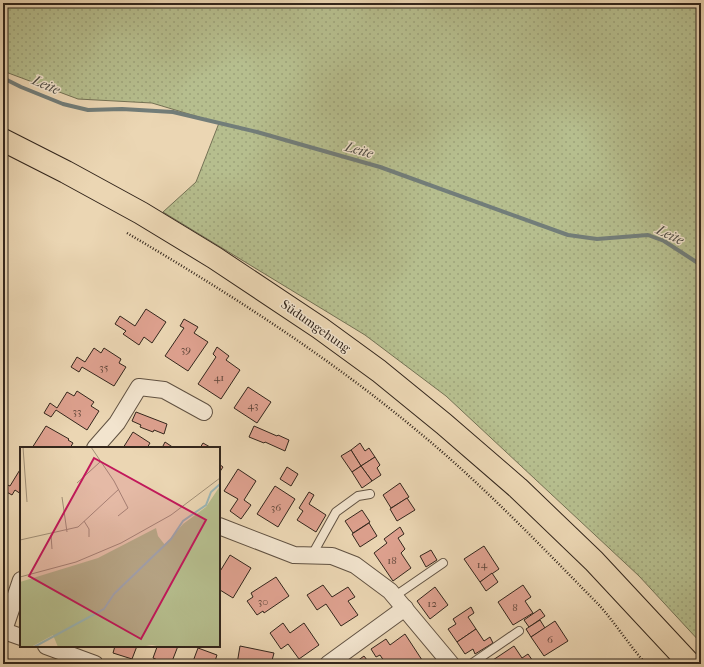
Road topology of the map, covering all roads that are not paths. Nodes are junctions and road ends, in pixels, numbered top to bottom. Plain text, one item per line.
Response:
1 (3, 140) edge
2 (204, 412) dead end
3 (96, 447) edge
4 (370, 494) dead end
5 (220, 526) edge
6 (312, 555) junction
7 (443, 563) dead end
8 (20, 583) edge
9 (400, 602) junction
10 (519, 631) dead end
11 (4, 632) edge
12 (20, 637) edge
13 (49, 647) edge
14 (95, 664) edge
15 (328, 664) edge
16 (451, 664) edge
17 (471, 664) edge
18 (690, 664) edge

1 - 18 main road, Südumgehung
2 - 3 street
4 - 6 lane
5 - 6 street
6 - 9 street
7 - 9 lane
8 - 11 street
9 - 15 street
9 - 16 street
10 - 17 lane
11 - 12 street
13 - 14 street

